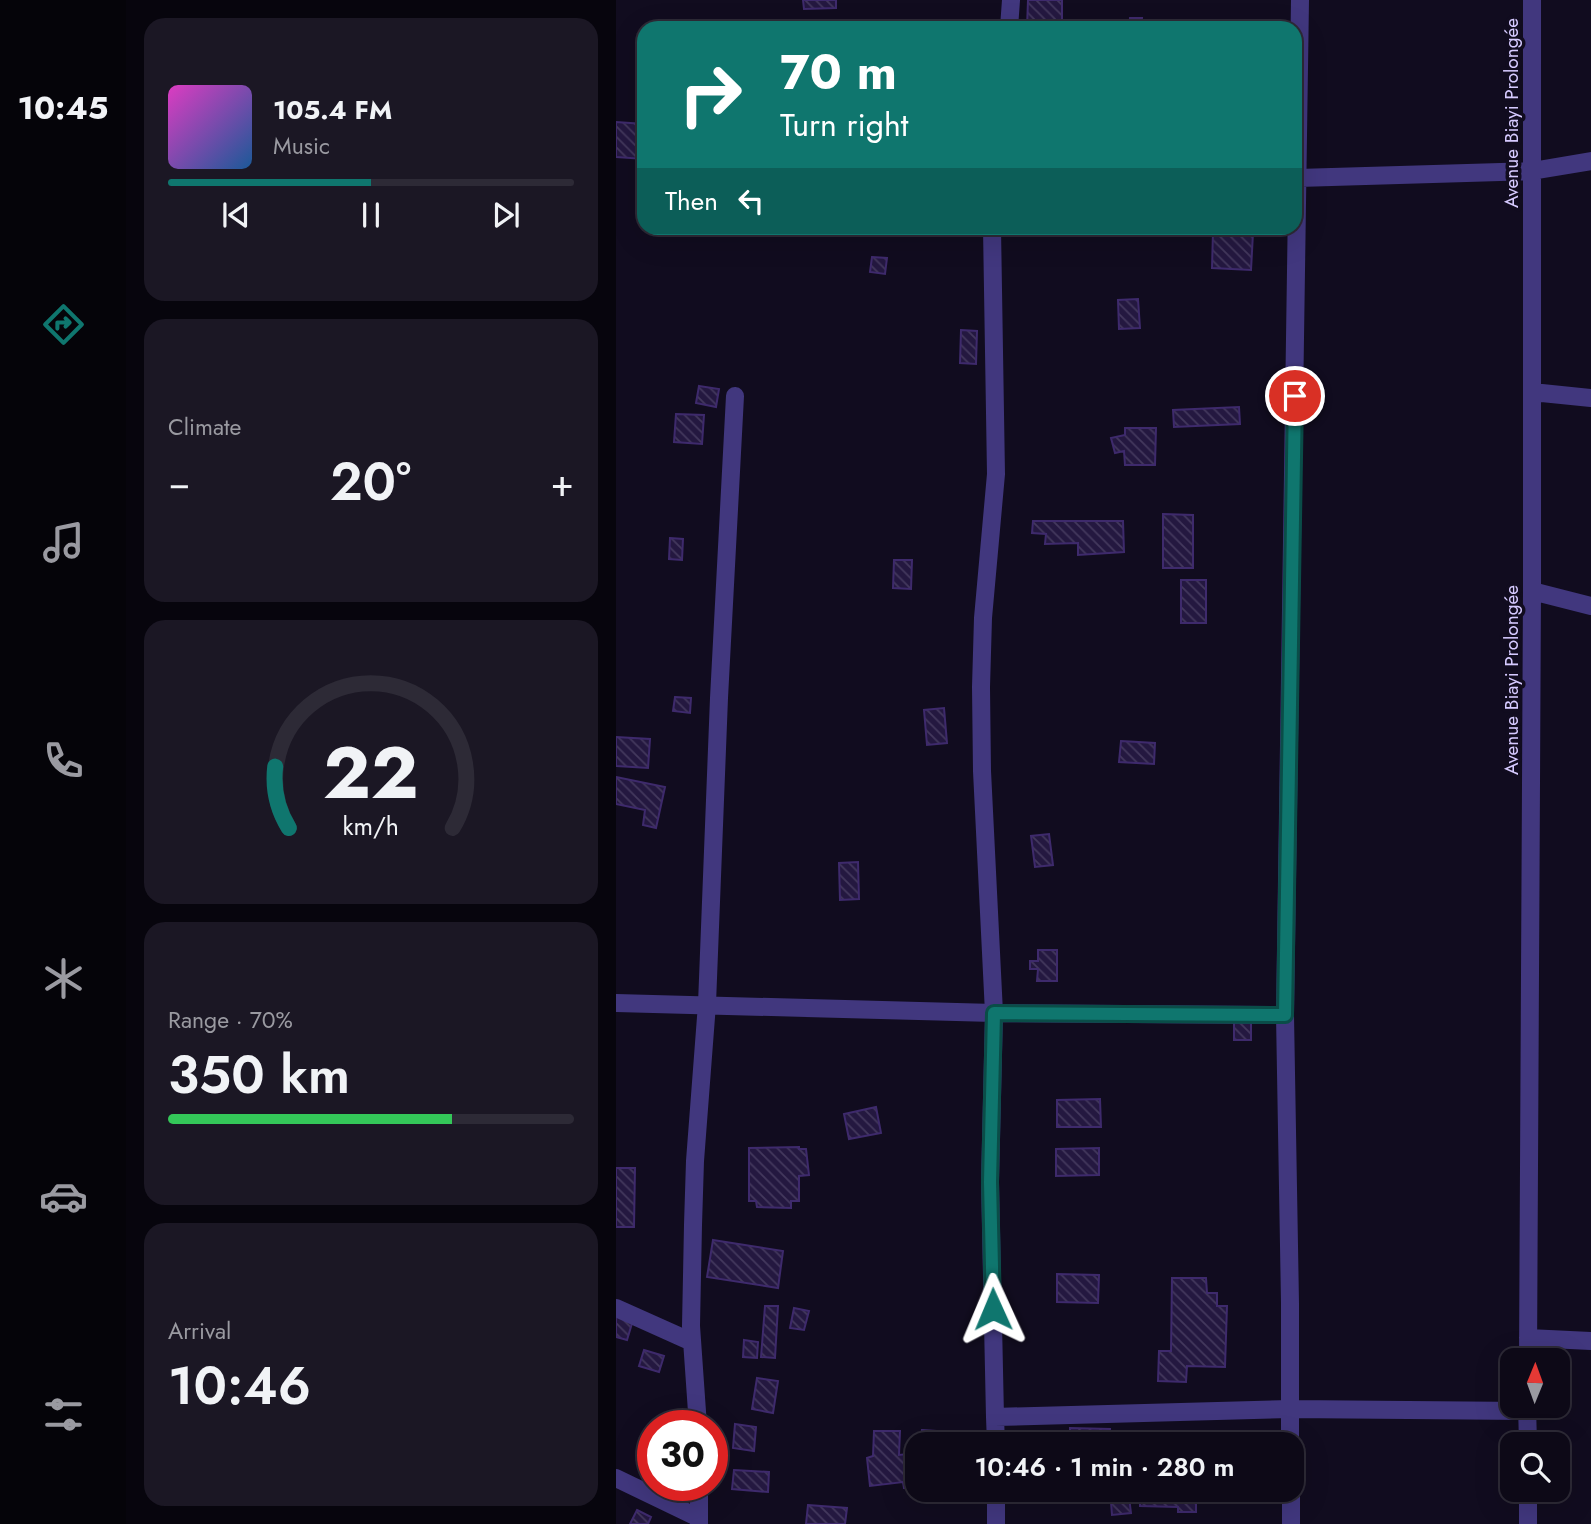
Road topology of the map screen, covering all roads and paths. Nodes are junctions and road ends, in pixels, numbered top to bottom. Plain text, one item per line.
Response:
1 (1012, 0) edge
2 (1300, 0) edge
3 (1532, 0) edge
4 (1010, 21) edge
5 (1300, 21) edge
6 (1591, 161) edge
7 (1532, 171) junction
8 (1302, 178) edge
9 (992, 235) edge
10 (1297, 235) edge
11 (1532, 392) junction
12 (735, 396) dead end
13 (1591, 398) edge
14 (1532, 592) junction
15 (1591, 606) edge
16 (616, 1003) edge
17 (707, 1004) junction
18 (994, 1013) junction
19 (1285, 1015) junction
20 (616, 1308) edge
21 (1528, 1338) junction
22 (1591, 1341) edge
23 (692, 1342) junction
24 (1528, 1348) edge
25 (1500, 1408) edge
26 (1290, 1409) junction
27 (697, 1410) edge
28 (996, 1418) junction
29 (996, 1432) edge
30 (1290, 1432) edge
31 (616, 1478) edge
32 (699, 1501) edge
33 (996, 1502) edge
34 (1291, 1502) edge
35 (1528, 1502) edge
36 (699, 1521) edge
37 (996, 1524) edge
38 (1291, 1524) edge
39 (1528, 1524) edge

1 - 4 street
2 - 5 street
3 - 7 street, Avenue Biayi Prolongée
6 - 7 street
7 - 8 street
7 - 11 street, Avenue Biayi Prolongée
9 - 18 street
10 - 19 street
11 - 13 street
11 - 14 street, Avenue Biayi Prolongée
12 - 17 street
14 - 15 street
14 - 21 street, Avenue Biayi Prolongée
16 - 17 street
17 - 18 street
17 - 23 street
18 - 19 street
18 - 28 street
19 - 26 street
20 - 23 street
21 - 22 street
21 - 24 street, Avenue Biayi Prolongée
23 - 27 street
25 - 26 street
26 - 28 street
26 - 30 street
28 - 29 street
31 - 36 street
32 - 36 street
33 - 37 street
34 - 38 street
35 - 39 street

